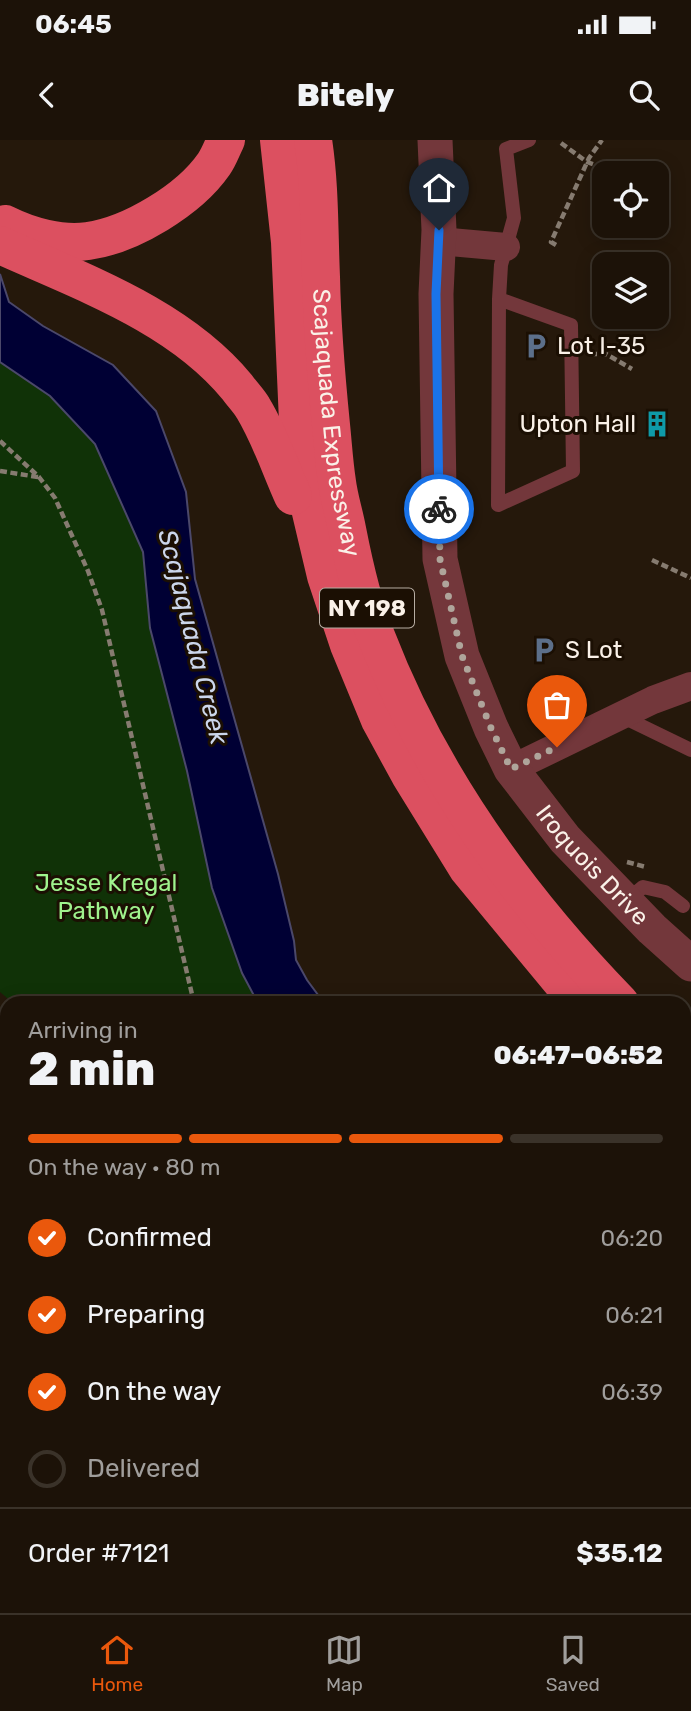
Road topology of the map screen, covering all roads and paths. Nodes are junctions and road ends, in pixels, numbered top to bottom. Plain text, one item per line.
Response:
1 (226, 140) edge
2 (279, 140) edge
3 (313, 140) edge
4 (435, 140) edge
5 (529, 140) edge
6 (602, 140) edge
7 (561, 143) dead end
8 (587, 162) junction
9 (592, 164) edge
10 (579, 181) junction
11 (586, 184) dead end
12 (16, 240) edge
13 (439, 240) junction
14 (556, 245) dead end
15 (506, 247) junction
16 (499, 299) junction
17 (606, 354) dead end
18 (632, 369) dead end
19 (0, 441) edge
20 (0, 471) edge
21 (38, 477) junction
22 (652, 560) dead end
23 (326, 576) junction
24 (691, 578) edge
25 (691, 686) edge
26 (621, 716) junction
27 (691, 750) edge
28 (511, 769) junction
29 (626, 901) junction
30 (683, 906) dead end
31 (691, 964) edge
32 (192, 996) edge
33 (573, 996) edge
34 (614, 996) edge

1 - 12 highway
2 - 23 highway, Scajaquada Expressway / NY 198
3 - 34 highway, Scajaquada Expressway / NY 198
4 - 13 street, Iroquois Drive
5 - 15 lane
6 - 8 path
7 - 8 path
8 - 9 path
8 - 10 path
10 - 11 path
10 - 14 path
12 - 23 highway
13 - 15 street
13 - 28 street, Iroquois Drive
15 - 16 lane
16 - 16 lane
17 - 18 path
19 - 21 path
20 - 21 path
21 - 32 path
22 - 24 path
23 - 33 highway, Scajaquada Expressway / NY 198
25 - 26 street
26 - 27 lane
26 - 28 street
28 - 29 street, Iroquois Drive
29 - 30 lane
29 - 31 street, Iroquois Drive

